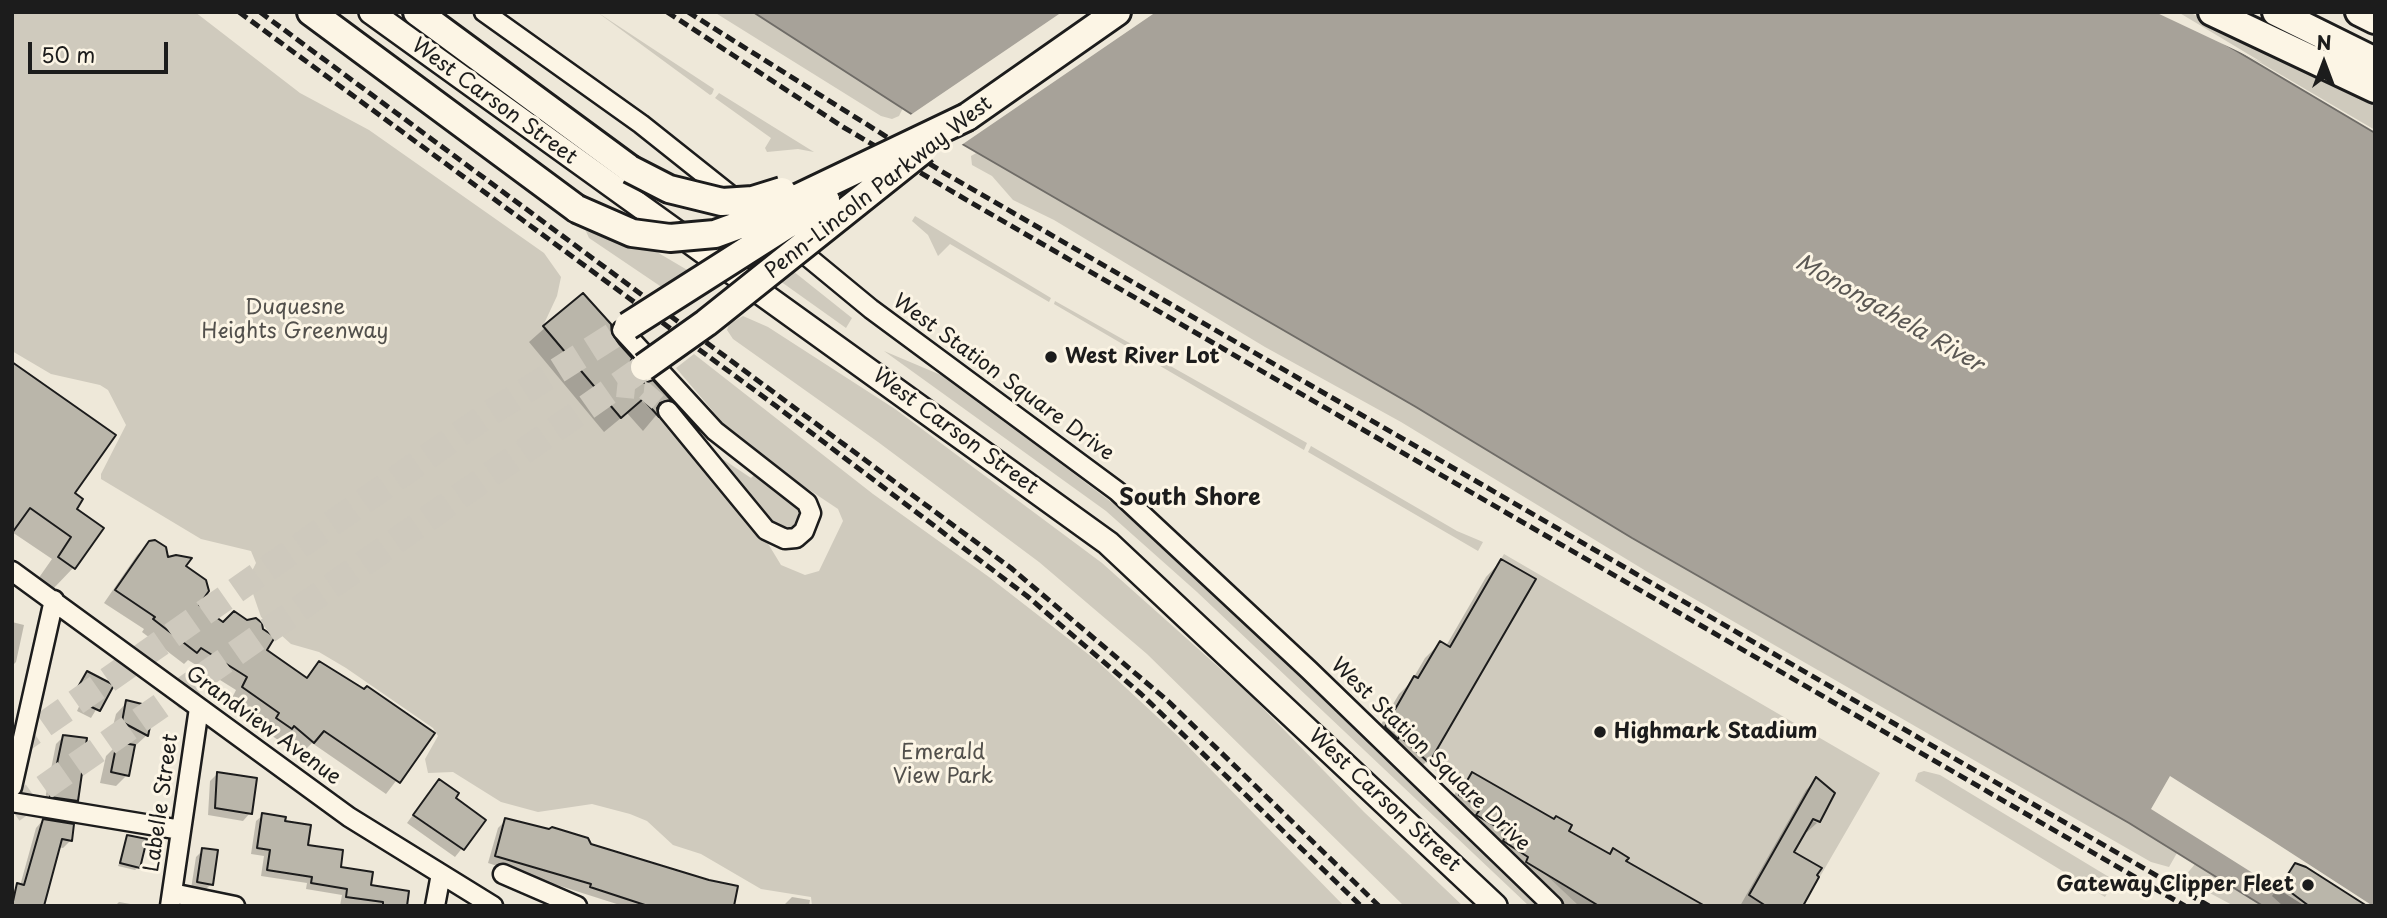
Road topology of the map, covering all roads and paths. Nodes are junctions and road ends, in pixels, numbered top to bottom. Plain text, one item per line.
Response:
1 (312, 12) edge
2 (371, 12) edge
3 (417, 12) edge
4 (484, 12) edge
5 (1107, 12) edge
6 (1117, 12) edge
7 (2212, 12) edge
8 (2276, 12) edge
9 (2313, 12) edge
10 (2359, 12) edge
11 (2375, 20) edge
12 (2375, 43) edge
13 (2375, 61) edge
14 (2375, 89) edge
15 (970, 111) junction
16 (623, 330) joint
17 (644, 367) tunnel mouth
18 (668, 411) tunnel mouth
19 (12, 571) edge
20 (54, 600) junction
21 (21, 700) edge
22 (199, 708) junction
23 (12, 787) edge
24 (12, 802) edge
25 (181, 830) junction
26 (441, 874) junction
27 (503, 874) dead end
28 (171, 899) edge
29 (235, 906) edge
30 (435, 906) edge
31 (494, 906) edge
32 (578, 906) edge
33 (1495, 906) edge
34 (1553, 906) edge

1 - 15 highway, bridge
2 - 33 main road, West Carson Street
3 - 15 highway, bridge
4 - 34 street, West Station Square Drive
5 - 15 highway, Penn-Lincoln Parkway West
6 - 15 highway, Penn-Lincoln Parkway West
7 - 14 highway
8 - 13 highway
9 - 12 highway
10 - 11 highway
15 - 16 highway, Penn-Lincoln Parkway West, bridge
15 - 17 highway, Penn-Lincoln Parkway West, bridge
16 - 18 street
19 - 20 street, Grandview Avenue
20 - 21 street
20 - 22 street, Grandview Avenue
21 - 23 street
22 - 25 street, Labelle Street
22 - 26 street, Grandview Avenue
24 - 25 street
25 - 28 street, Labelle Street
26 - 30 street
26 - 31 street, Grandview Avenue
27 - 32 street
28 - 29 street

